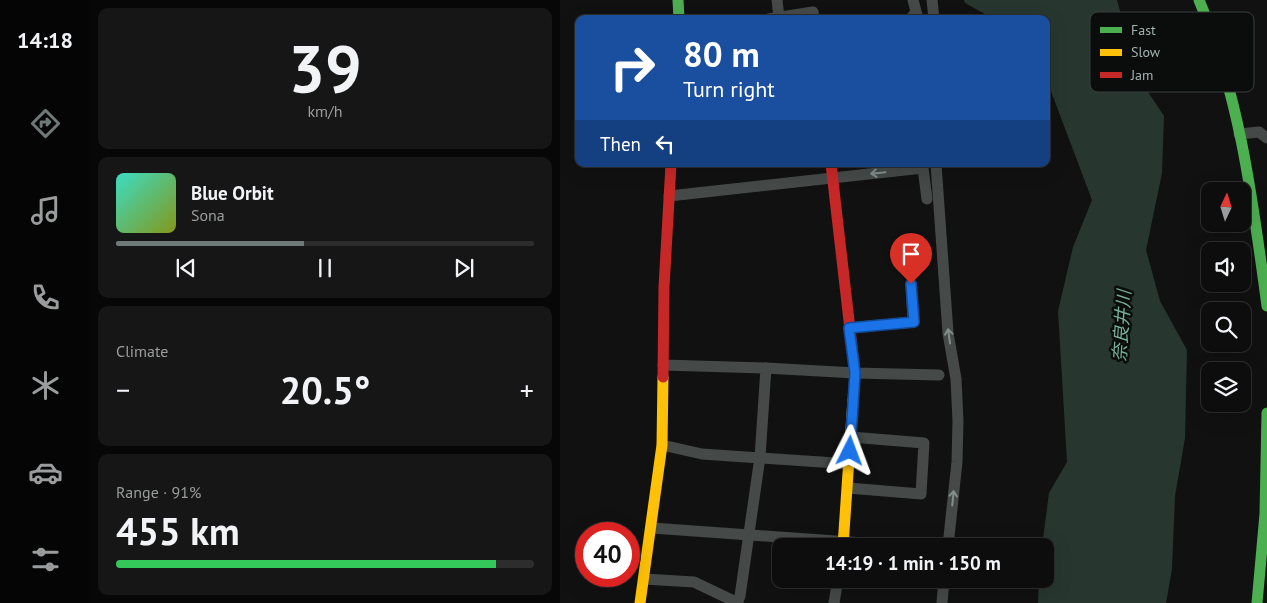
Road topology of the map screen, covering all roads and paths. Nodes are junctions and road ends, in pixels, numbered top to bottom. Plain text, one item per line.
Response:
1 (678, 0) edge
2 (777, 0) edge
3 (932, 0) edge
4 (1199, 0) edge
5 (1204, 12) edge
6 (679, 15) edge
7 (774, 15) edge
8 (794, 15) edge
9 (813, 15) edge
10 (934, 15) edge
11 (1230, 92) edge
12 (1240, 134) junction
13 (1267, 138) edge
14 (671, 167) edge
15 (831, 167) edge
16 (916, 167) edge
17 (923, 167) edge
18 (936, 167) edge
19 (833, 178) junction
20 (669, 196) junction
21 (926, 199) dead end
22 (911, 284) dead end
23 (1267, 306) edge
24 (849, 328) junction
25 (663, 365) junction
26 (766, 368) junction
27 (855, 373) junction
28 (939, 375) dead end
29 (1267, 413) edge
30 (851, 437) junction
31 (662, 445) junction
32 (760, 457) junction
33 (850, 464) junction
34 (848, 488) junction
35 (1266, 501) edge
36 (652, 528) junction
37 (750, 535) junction
38 (781, 538) edge
39 (844, 538) edge
40 (949, 538) edge
41 (644, 579) junction
42 (836, 588) edge
43 (943, 588) edge
44 (640, 603) edge
45 (737, 603) edge
46 (834, 603) edge
47 (942, 603) edge
48 (1257, 603) edge

1 - 6 street
2 - 7 street
3 - 10 street
4 - 5 street
8 - 9 street
11 - 12 street
12 - 13 street
12 - 23 street
14 - 20 street
15 - 19 street
16 -> 19 street
17 - 21 street
40 -> 18 street
19 - 20 street
19 - 24 street
20 - 25 street
22 - 24 street
24 - 27 street
25 - 26 street
25 - 31 street
26 - 27 street
26 - 32 street
27 - 28 street
27 - 30 street
29 - 35 street
30 - 33 street
30 - 34 street
31 - 32 street
31 - 36 street
32 - 33 street
32 - 37 street
33 - 34 street
34 - 39 street
35 - 48 street
36 - 37 street
36 - 41 street
37 - 38 street
37 - 45 street
41 - 44 street
41 - 45 street
42 - 46 street
43 - 47 street

